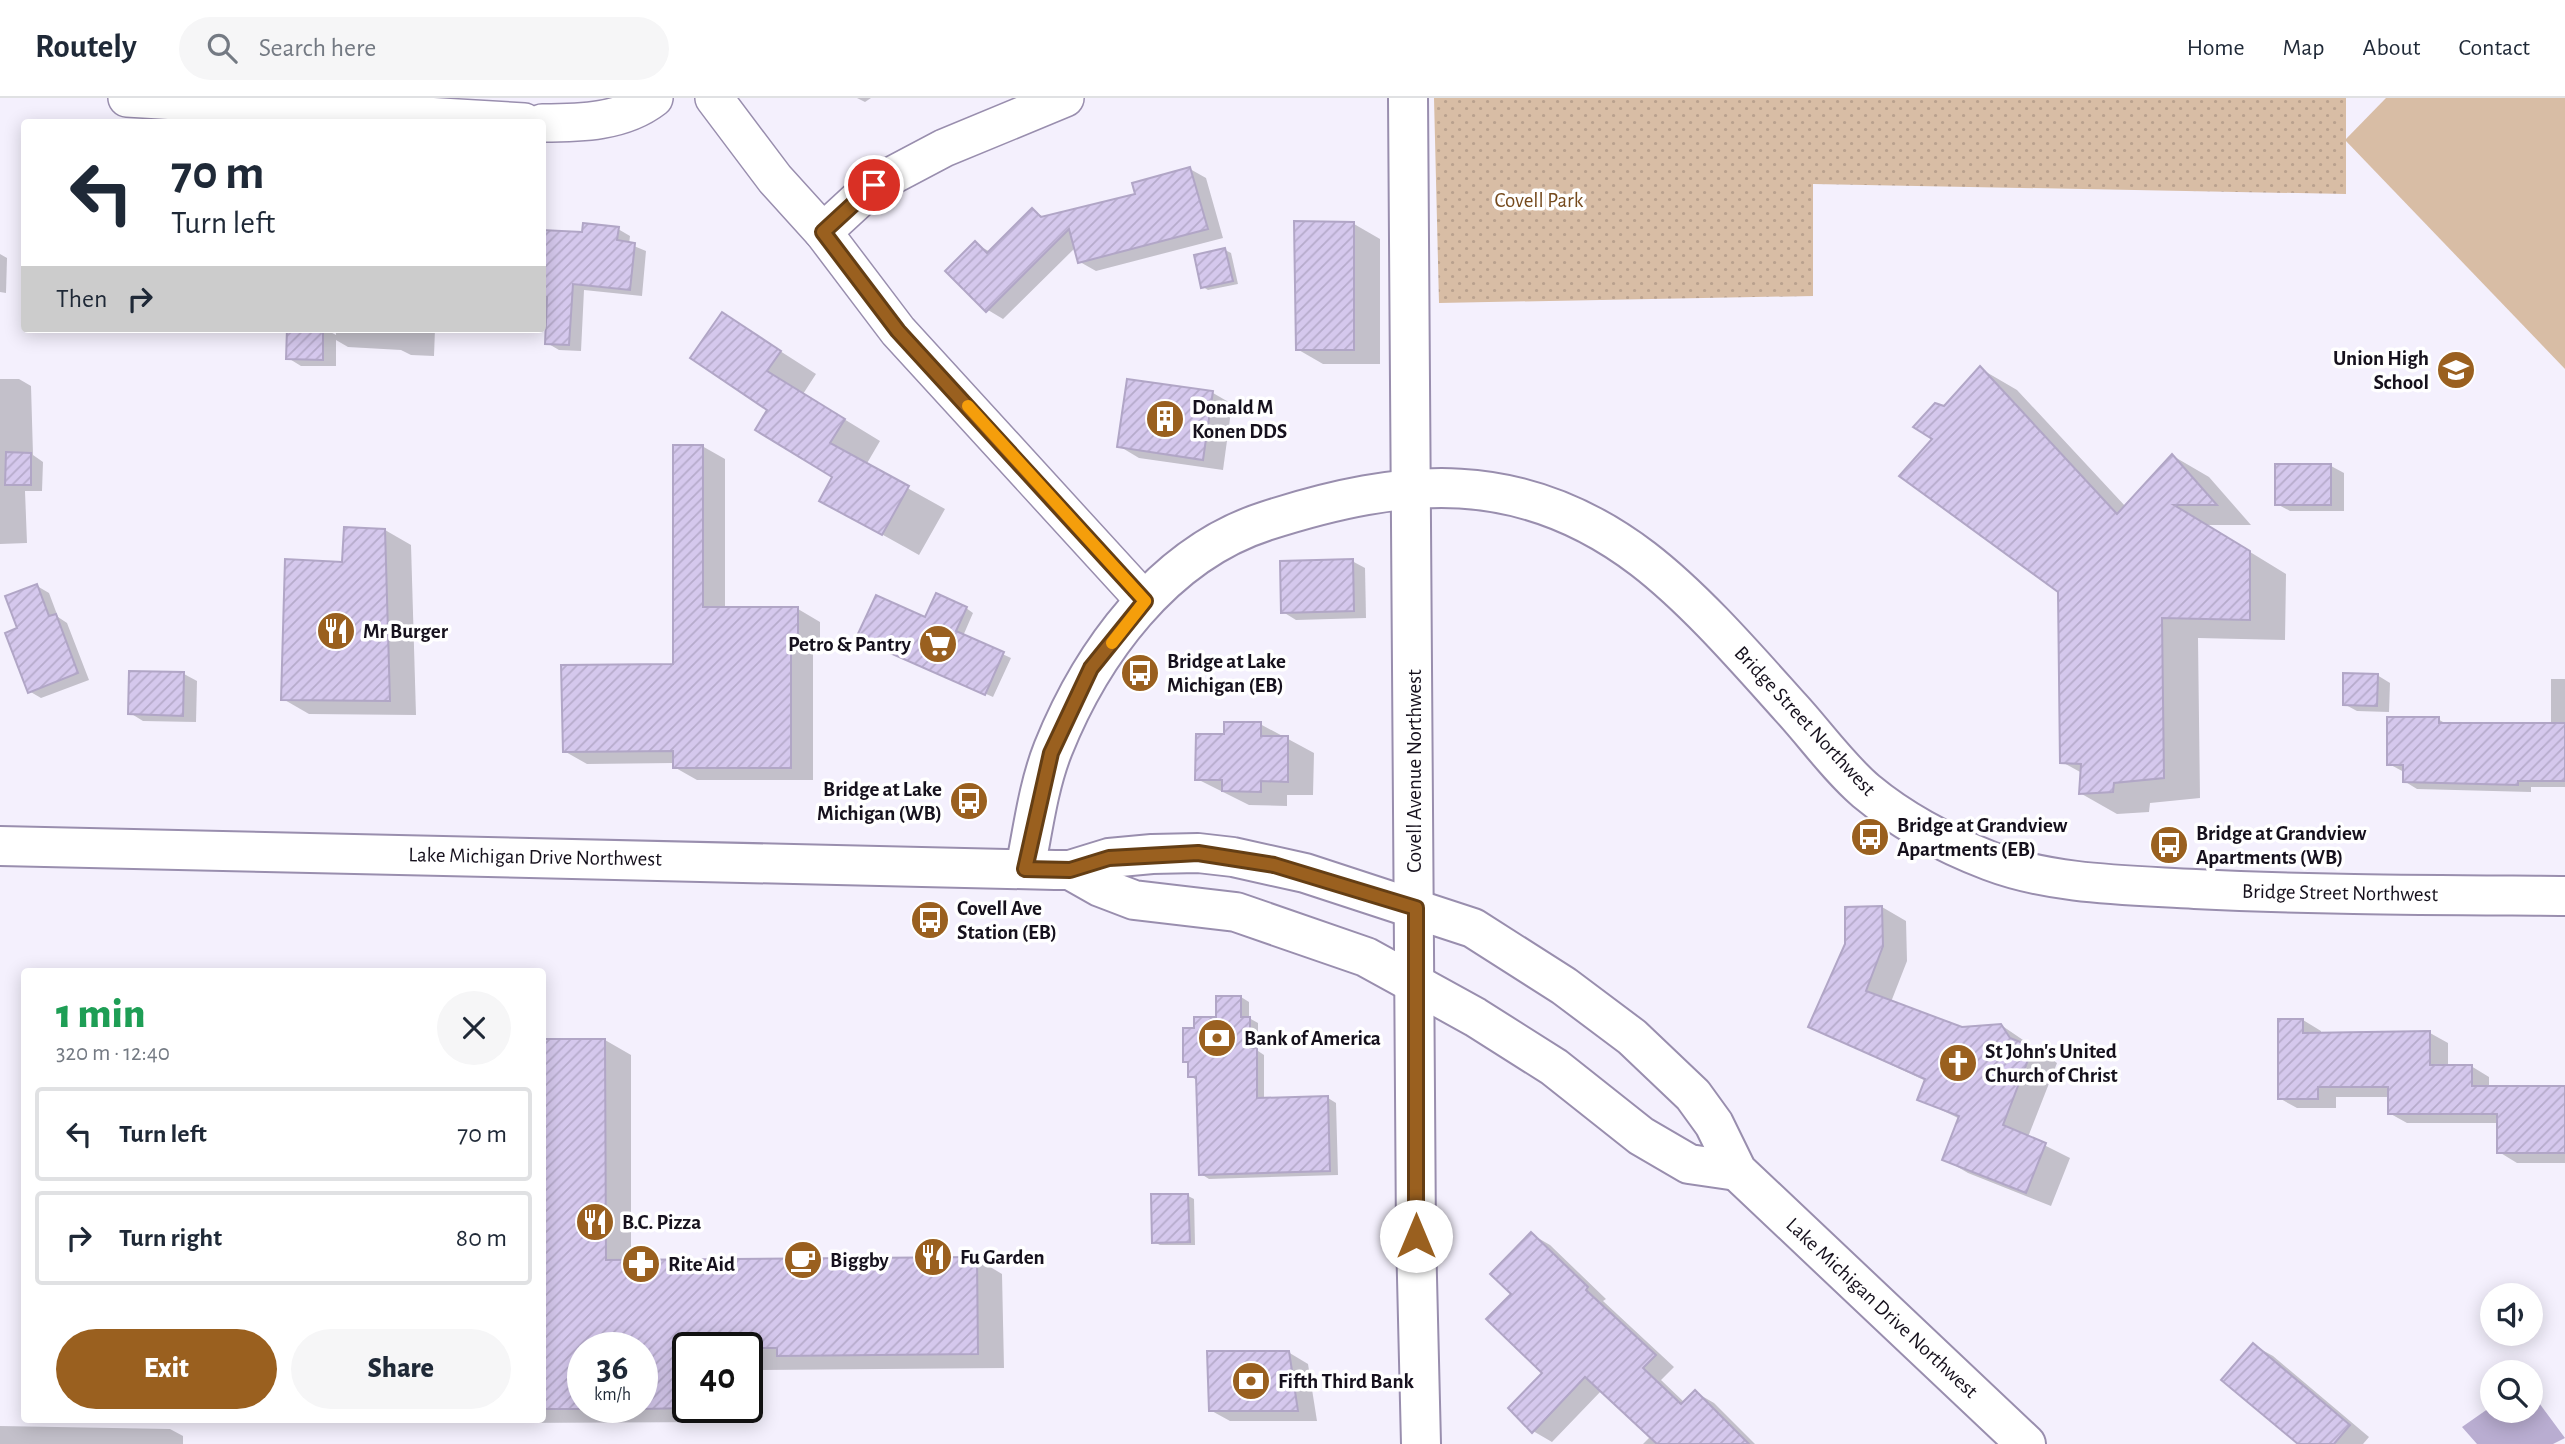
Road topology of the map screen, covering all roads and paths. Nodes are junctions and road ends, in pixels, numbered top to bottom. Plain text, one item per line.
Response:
1 (127, 98) edge
2 (654, 98) edge
3 (714, 98) edge
4 (1065, 98) edge
5 (1408, 98) edge
6 (474, 119) edge
7 (546, 123) edge
8 (823, 232) junction
9 (1413, 488) junction
10 (1145, 601) junction
11 (2, 840) edge
12 (1025, 869) junction
13 (1070, 870) junction
14 (2565, 896) edge
15 (1416, 908) junction
16 (1415, 984) junction
17 (1737, 1171) junction
18 (1421, 1444) edge
19 (2026, 1444) edge

1 - 6 street
2 - 7 street
3 - 8 street
4 - 8 street
5 - 9 main road, Covell Avenue Northwest
8 - 10 street
9 - 10 main road, Bridge Street Northwest
9 - 14 main road, Bridge Street Northwest
9 - 15 main road, Covell Avenue Northwest
10 - 12 main road, Bridge Street Northwest
11 - 12 main road, Lake Michigan Drive Northwest
12 - 13 main road, Lake Michigan Drive Northwest
13 - 15 main road, Lake Michigan Drive Northwest
13 - 16 main road, Lake Michigan Drive Northwest
15 - 16 main road, Covell Avenue Northwest
15 - 17 main road, Lake Michigan Drive Northwest
16 - 17 main road, Lake Michigan Drive Northwest
16 - 18 main road, Covell Avenue Northwest
17 - 19 main road, Lake Michigan Drive Northwest

